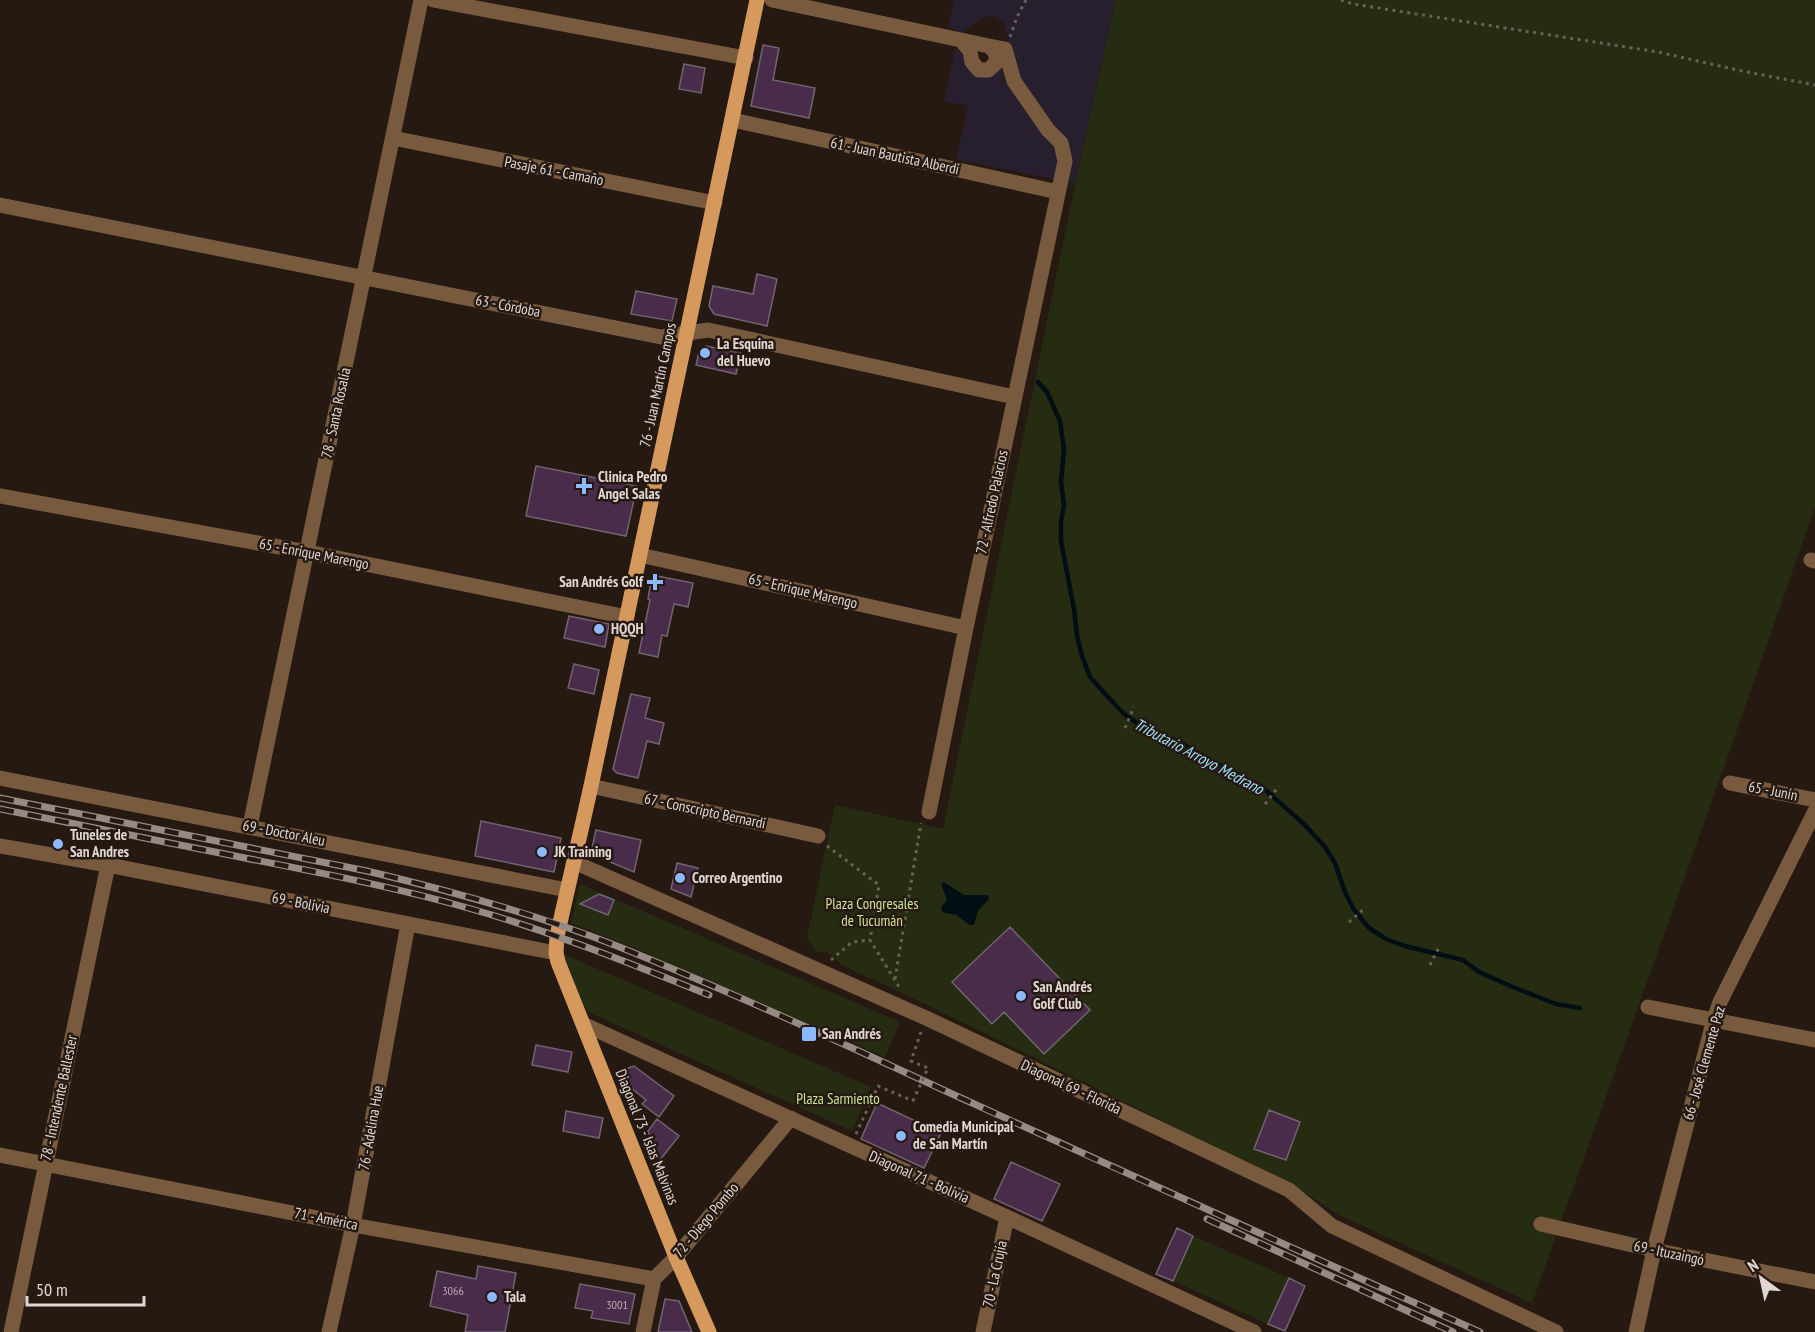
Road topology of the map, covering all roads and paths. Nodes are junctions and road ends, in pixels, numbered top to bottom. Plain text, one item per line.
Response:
1 (421, 0) edge
2 (433, 0) edge
3 (757, 0) edge
4 (772, 0) edge
5 (1026, 0) edge
6 (1341, 0) edge
7 (961, 40) junction
8 (989, 46) junction
9 (1005, 49) junction
10 (746, 58) junction
11 (1815, 85) edge
12 (733, 120) junction
13 (393, 138) junction
14 (1058, 192) junction
15 (715, 203) junction
16 (0, 205) edge
17 (364, 278) junction
18 (687, 333) junction
19 (1014, 397) junction
20 (0, 496) edge
21 (307, 552) junction
22 (640, 555) junction
23 (627, 617) junction
24 (966, 628) junction
25 (1134, 707) dead end
26 (1125, 728) dead end
27 (0, 778) edge
28 (1730, 783) dead end
29 (591, 786) junction
30 (1279, 786) dead end
31 (1815, 800) edge
32 (1265, 804) dead end
33 (1815, 811) edge
34 (929, 812) joint
35 (250, 826) junction
36 (0, 835) edge
37 (818, 836) joint
38 (0, 846) edge
39 (45, 854) junction
40 (574, 862) junction
41 (108, 865) junction
42 (567, 890) junction
43 (1366, 907) dead end
44 (1349, 922) dead end
45 (408, 924) junction
46 (870, 940) junction
47 (1440, 945) dead end
48 (556, 953) junction
49 (1430, 965) dead end
50 (824, 973) junction
51 (1648, 1007) dead end
52 (1714, 1019) junction
53 (583, 1024) junction
54 (1815, 1040) edge
55 (917, 1042) dead end
56 (791, 1118) junction
57 (851, 1146) junction
58 (0, 1155) edge
59 (46, 1164) junction
60 (1007, 1217) junction
61 (1541, 1224) dead end
62 (353, 1225) junction
63 (1654, 1250) junction
64 (676, 1257) junction
65 (654, 1279) junction
66 (1815, 1282) edge
67 (11, 1332) edge
68 (329, 1332) edge
69 (643, 1332) edge
70 (709, 1332) edge
71 (984, 1332) edge
72 (1254, 1332) edge
73 (1556, 1332) edge
74 (1636, 1332) edge

1 - 13 street, 78 - Santa Rosalía
2 - 10 street
3 - 10 main road, 76 - Juan Martín Campos
4 - 7 street
5 - 9 path
6 - 11 path
7 - 8 street
7 - 8 street
8 - 9 street
9 - 14 street, 72 - Alfredo Palacios
10 - 12 main road, 76 - Juan Martín Campos
12 - 14 street, 61 - Juan Bautista Alberdi
12 - 15 main road, 76 - Juan Martín Campos
13 - 15 street, Pasaje 61 - Camaño
13 - 17 street, 78 - Santa Rosalía
14 - 19 street, 72 - Alfredo Palacios
15 - 18 main road, 76 - Juan Martín Campos
16 - 17 street, 63 - Córdoba
17 - 18 street, 63 - Córdoba
17 - 21 street, 78 - Santa Rosalía
18 - 19 street, 63 - Córdoba
18 - 22 main road, 76 - Juan Martín Campos
19 - 24 street, 72 - Alfredo Palacios
20 - 21 street, 65 - Enrique Marengo
21 - 23 street, 65 - Enrique Marengo
21 - 35 street, 78 - Santa Rosalía
22 - 23 main road, 76 - Juan Martín Campos
22 - 24 street, 65 - Enrique Marengo
23 - 29 main road, 76 - Juan Martín Campos
24 - 34 street, 72 - Alfredo Palacios
25 - 26 path
27 - 35 street, 69 - Doctor Aleu
28 - 31 street, 65 - Junín
29 - 37 street, 67 - Conscripto Bernardi
29 - 40 main road, 76 - Juan Martín Campos
30 - 32 path
33 - 52 street, 66 - José Clemente Paz
34 - 46 path
35 - 42 street, 69 - Doctor Aleu
36 - 39 street, 69 - Bolivia
37 - 46 path
38 - 39 street, 69 - Bolivia
39 - 41 street, 69 - Bolivia
40 - 42 main road, 76 - Juan Martín Campos
40 - 50 street, Diagonal 69 - Florida
41 - 45 street, 69 - Bolivia
41 - 59 street, 78 - Intendente Ballester
42 - 48 main road, 76 - Juan Martín Campos
43 - 44 path
45 - 48 street, 69 - Bolivia
45 - 62 street, 76 - Adelina Hue
46 - 50 path
47 - 49 path
48 - 53 main road, Diagonal 73 - Islas Malvinas
50 - 73 street, Diagonal 69 - Florida
51 - 52 street
52 - 54 street
52 - 63 street, 66 - José Clemente Paz
53 - 56 street, Diagonal 71 - Bolivia
53 - 64 main road, Diagonal 73 - Islas Malvinas
55 - 57 path, bridge
56 - 57 street, Diagonal 71 - Bolivia
56 - 64 street, 72 - Diego Pombo
57 - 60 street, Diagonal 71 - Bolivia
58 - 59 street, 71 - América
59 - 62 street, 71 - América
59 - 67 street, 78 - Intendente Ballester
60 - 71 street, 70 - La Crujía
60 - 72 street, Diagonal 71 - Bolivia
61 - 63 street, 69 - Ituzaingó
62 - 65 street, 71 - América
62 - 68 street, 76 - Adelina Hue
63 - 66 street, 69 - Ituzaingó
63 - 74 street, 66 - José Clemente Paz
64 - 65 street, 72 - Diego Pombo
64 - 70 main road, Diagonal 73 - Islas Malvinas
65 - 69 street

